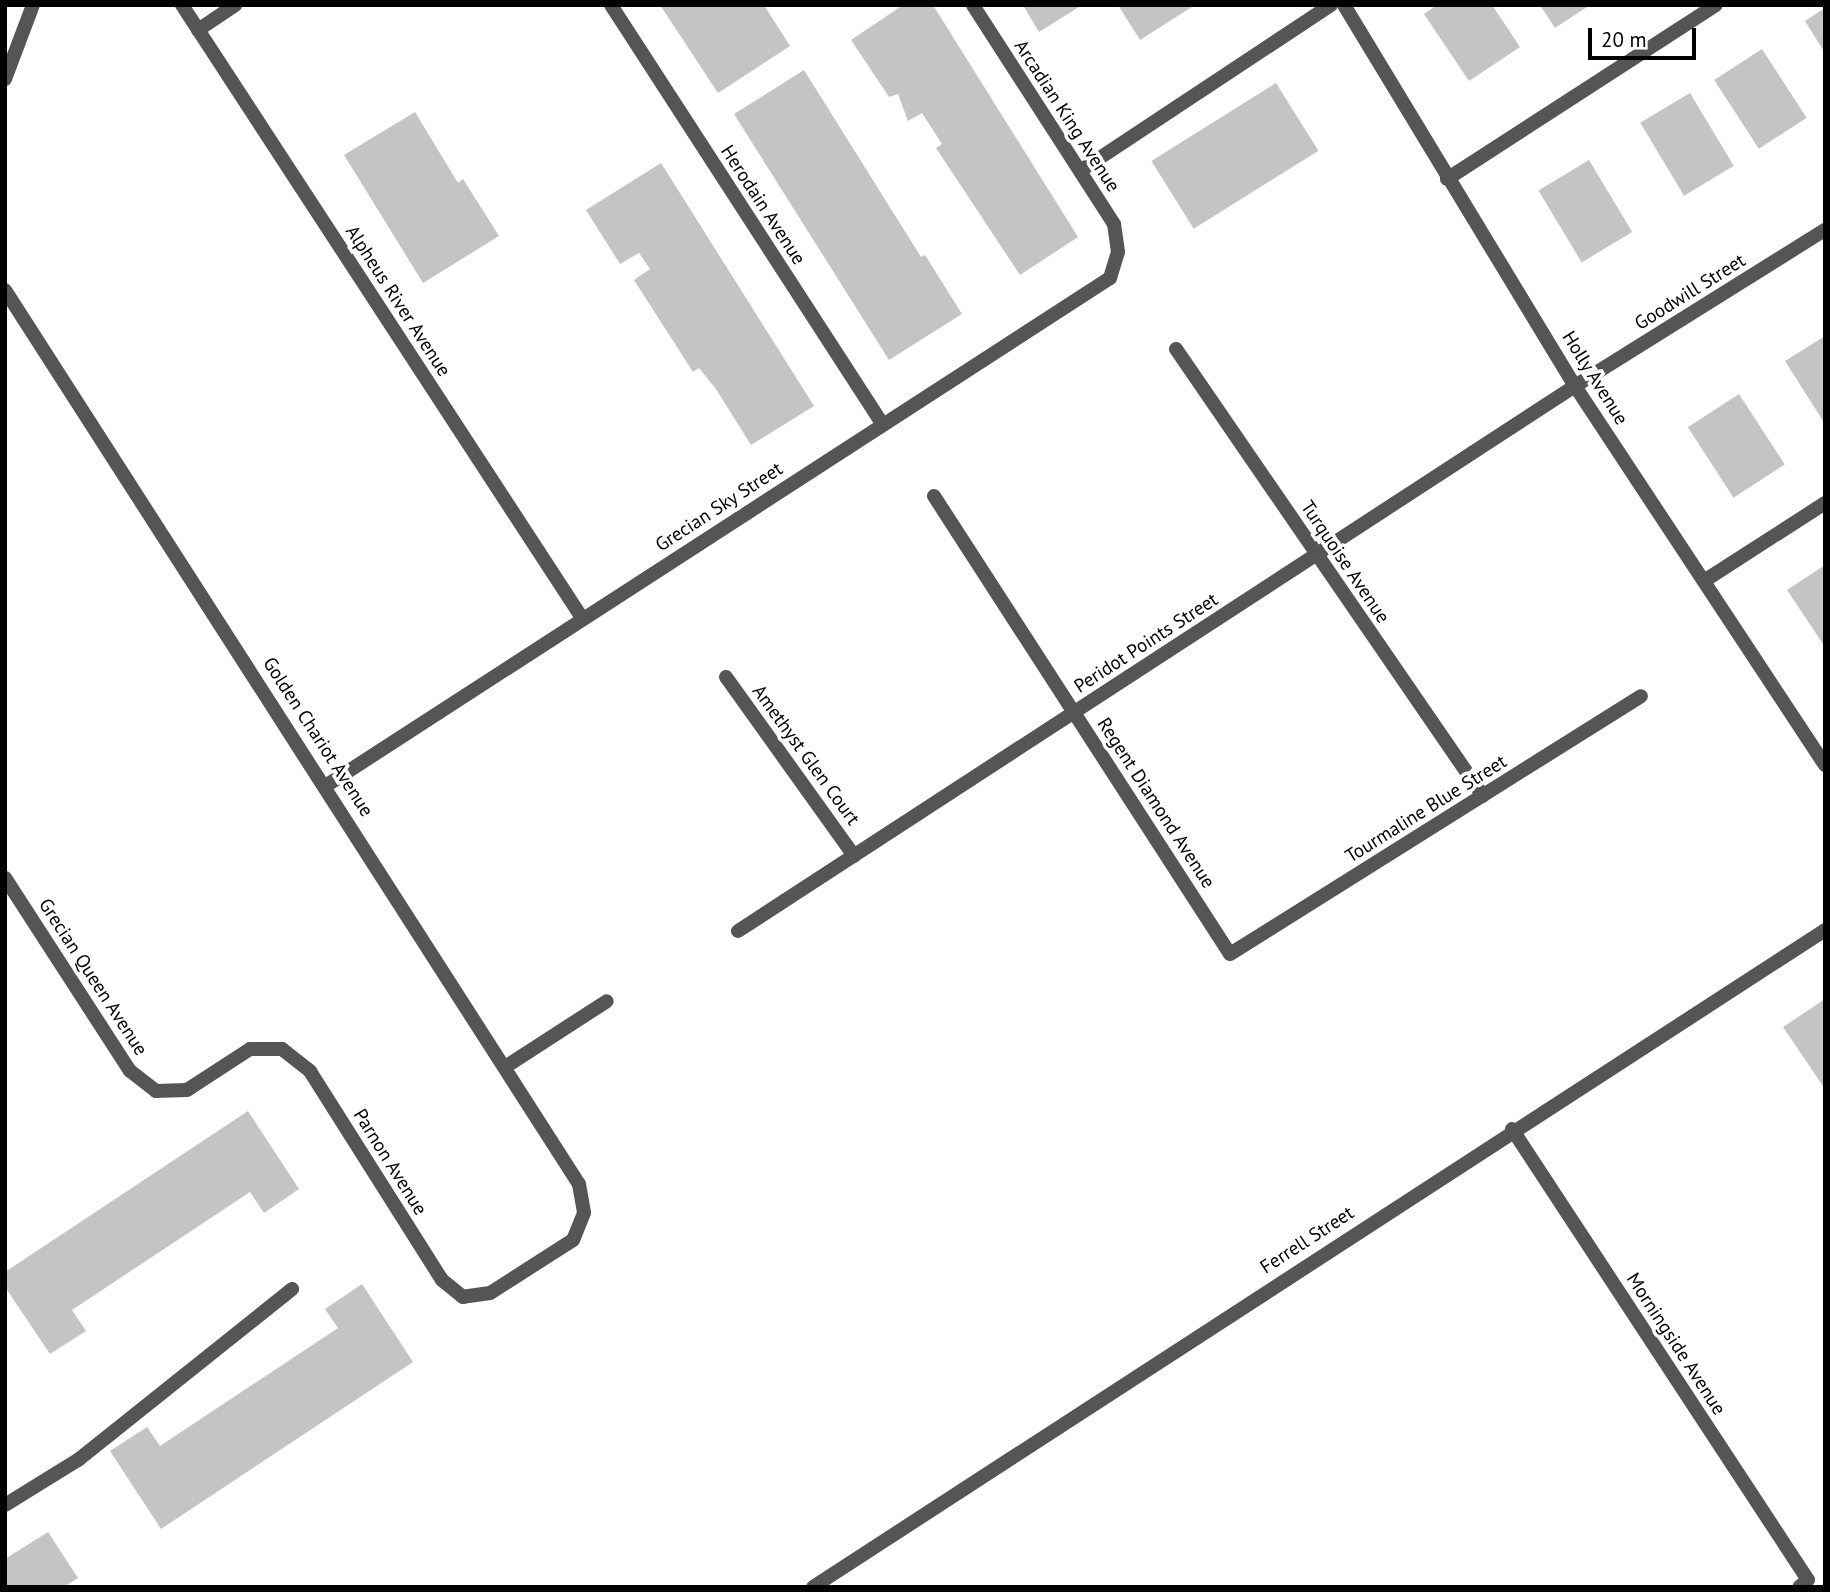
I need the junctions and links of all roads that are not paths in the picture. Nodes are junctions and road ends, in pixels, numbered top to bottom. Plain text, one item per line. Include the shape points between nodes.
1 (33, 5) edge
2 (182, 5) edge
3 (235, 5) edge
4 (611, 5) edge
5 (973, 5) edge
6 (1331, 5) edge
7 (1344, 5) edge
8 (1716, 5) edge
9 (198, 30) junction
10 (5, 79) edge
11 (1080, 171) junction
12 (1447, 179) junction
13 (1825, 230) edge
14 (1118, 252) joint
15 (5, 290) edge
16 (1176, 349) dead end
17 (1575, 386) junction
18 (883, 425) junction
19 (934, 496) dead end
20 (1825, 503) edge
21 (1317, 555) junction
22 (1704, 581) junction
23 (582, 618) junction
24 (726, 677) dead end
25 (1641, 696) dead end
26 (1074, 712) junction
27 (1825, 765) edge
28 (327, 785) junction
29 (1483, 796) junction
30 (854, 856) junction
31 (5, 878) edge
32 (1825, 930) edge
33 (738, 932) dead end
34 (1230, 954) joint
35 (607, 1001) dead end
36 (282, 1049) joint
37 (505, 1067) junction
38 (1512, 1129) junction
39 (584, 1213) joint
40 (292, 1289) dead end
41 (5, 1505) edge
42 (1804, 1584) edge
43 (813, 1587) edge

1 - 10 street
2 - 9 street, Alpheus River Avenue
3 - 9 street
4 - 18 street, Herodain Avenue
5 - 11 street, Arcadian King Avenue
6 - 11 street
7 - 12 street, Holly Avenue
8 - 12 street
9 - 23 street, Alpheus River Avenue
11 - 14 street, Arcadian King Avenue via 1114,224
12 - 17 street, Holly Avenue
13 - 17 street, Goodwill Street
14 - 18 street, Grecian Sky Street via 1110,278
15 - 28 street, Golden Chariot Avenue
16 - 21 street, Turquoise Avenue
17 - 21 street, Peridot Points Street
17 - 22 street, Holly Avenue
18 - 23 street, Grecian Sky Street
19 - 26 street, Regent Diamond Avenue
20 - 22 street
21 - 26 street, Peridot Points Street
21 - 29 street, Turquoise Avenue
22 - 27 street, Holly Avenue
23 - 28 street, Grecian Sky Street
24 - 30 street, Amethyst Glen Court
25 - 29 street, Tourmaline Blue Street
26 - 30 street, Peridot Points Street
26 - 34 street, Regent Diamond Avenue
28 - 37 street, Golden Chariot Avenue
29 - 34 street, Tourmaline Blue Street
30 - 33 street, Peridot Points Street
31 - 36 street, Grecian Queen Avenue via 130,1070 156,1091 187,1090 250,1049
32 - 38 street, Ferrell Street
35 - 37 street
36 - 39 street, Parnon Avenue via 310,1071 442,1280 463,1297 490,1293 573,1240
37 - 39 street, Golden Chariot Avenue via 579,1184
38 - 42 street, Morningside Avenue
38 - 43 street, Ferrell Street
40 - 41 street via 78,1460

